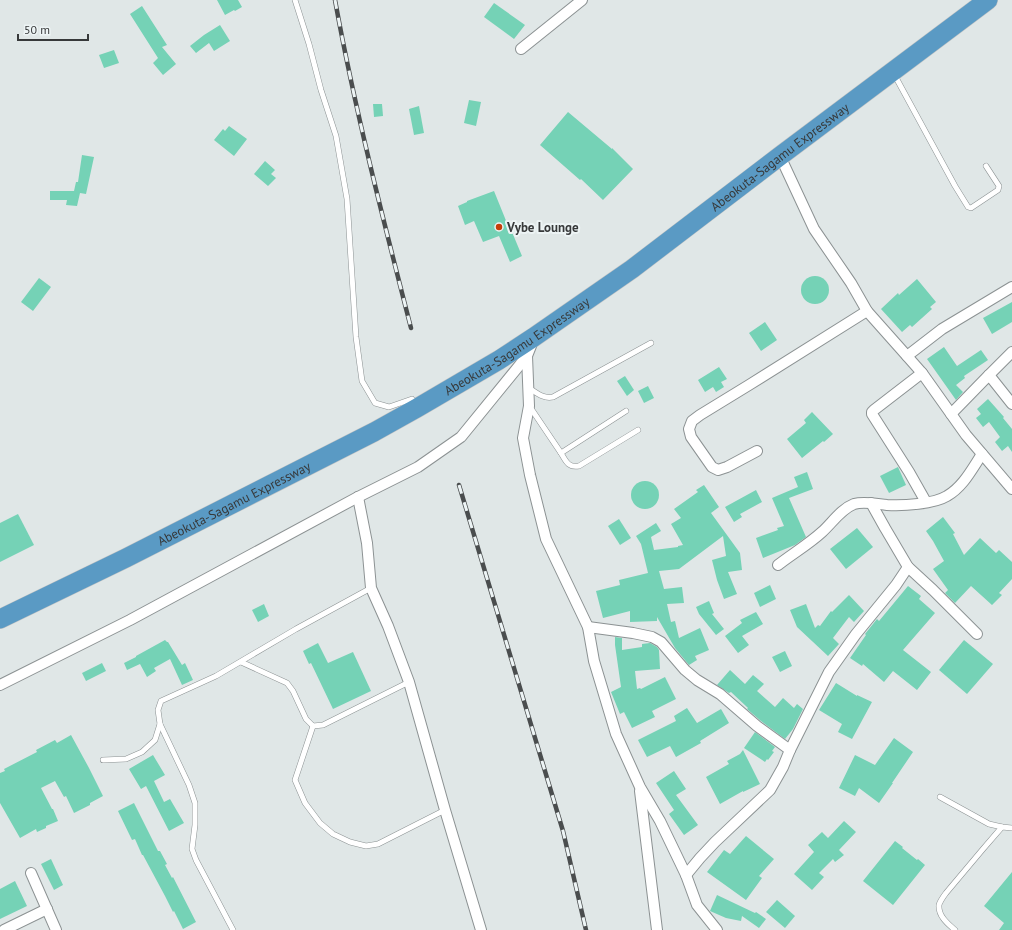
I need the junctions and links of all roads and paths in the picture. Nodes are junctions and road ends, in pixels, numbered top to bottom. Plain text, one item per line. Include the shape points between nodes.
1 (295, 0) edge
2 (582, 0) edge
3 (973, 0) edge
4 (988, 0) edge
5 (521, 48) dead end
6 (892, 72) junction
7 (780, 156) junction
8 (986, 166) dead end
9 (1012, 287) edge
10 (867, 311) junction
11 (534, 332) junction
12 (651, 343) dead end
13 (1012, 352) edge
14 (527, 356) junction
15 (907, 356) junction
16 (922, 373) junction
17 (989, 375) junction
18 (528, 388) junction
19 (412, 399) junction
20 (1012, 404) edge
21 (529, 406) junction
22 (626, 411) dead end
23 (951, 414) junction
24 (638, 430) dead end
25 (756, 451) dead end
26 (561, 453) junction
27 (982, 454) junction
28 (1012, 489) edge
29 (358, 497) junction
30 (926, 502) junction
31 (871, 503) junction
32 (778, 565) dead end
33 (908, 567) junction
34 (371, 588) junction
35 (0, 607) edge
36 (0, 619) edge
37 (588, 627) junction
38 (977, 634) dead end
39 (241, 662) junction
40 (409, 682) junction
41 (0, 685) edge
42 (160, 724) junction
43 (313, 726) junction
44 (790, 750) junction
45 (103, 760) dead end
46 (640, 787) junction
47 (940, 797) dead end
48 (444, 810) junction
49 (1002, 827) junction
50 (1012, 828) edge
51 (31, 873) dead end
52 (686, 875) junction
53 (47, 909) junction
54 (4, 930) edge
55 (56, 930) edge
56 (234, 930) edge
57 (481, 930) edge
58 (657, 930) edge
59 (717, 930) edge
60 (955, 930) edge

1 - 19 lane via 336,136 347,199 356,337 362,381 375,403 390,406
2 - 5 street
3 - 11 highway, Abeokuta-Sagamu Expressway
4 - 6 highway, Abeokuta-Sagamu Expressway
6 - 7 highway, Abeokuta-Sagamu Expressway
6 - 8 lane via 968,207 971,208 998,190 999,186
7 - 10 street via 814,229
7 - 11 highway, Abeokuta-Sagamu Expressway via 632,270
9 - 15 street via 942,329
10 - 15 street
10 - 25 street via 700,415 688,429 712,467 718,470
11 - 14 street
11 - 19 highway, Abeokuta-Sagamu Expressway
11 - 36 highway, Abeokuta-Sagamu Expressway via 481,371 374,432
12 - 18 lane via 553,397 542,397
13 - 17 street
14 - 18 street
14 - 29 street via 461,437 418,467
15 - 16 street
16 - 23 street
16 - 30 street via 872,414
17 - 20 street
17 - 23 street
18 - 21 street
19 - 35 highway, Abeokuta-Sagamu Expressway via 156,532
21 - 26 lane
21 - 37 street via 523,438 544,532
22 - 26 lane
23 - 27 street
24 - 26 lane via 579,466 569,465
27 - 28 street
27 - 30 street via 957,488 947,496
29 - 34 street via 367,543
29 - 41 street via 130,620
30 - 31 street via 899,505
31 - 32 street via 855,504 844,510 822,533
31 - 33 street
33 - 38 street
33 - 44 street via 829,672
34 - 39 lane
34 - 40 street
37 - 44 street via 652,636 661,642 697,680 720,694
37 - 46 street via 594,661 616,734
39 - 42 lane via 161,701 158,710
39 - 43 lane via 287,683 306,719
40 - 43 lane via 323,725
40 - 48 street
42 - 45 lane via 155,740 142,752 126,760
42 - 56 lane via 190,785 195,803 192,849
43 - 48 lane via 295,780 305,803 320,823 333,834 366,846 378,844
44 - 52 street via 770,790 715,842
46 - 52 street
46 - 58 street
47 - 49 lane via 989,824
48 - 57 street
49 - 50 lane
49 - 60 lane via 942,899 939,906 942,917
51 - 53 street
52 - 59 street via 697,905
53 - 54 street
53 - 55 street

